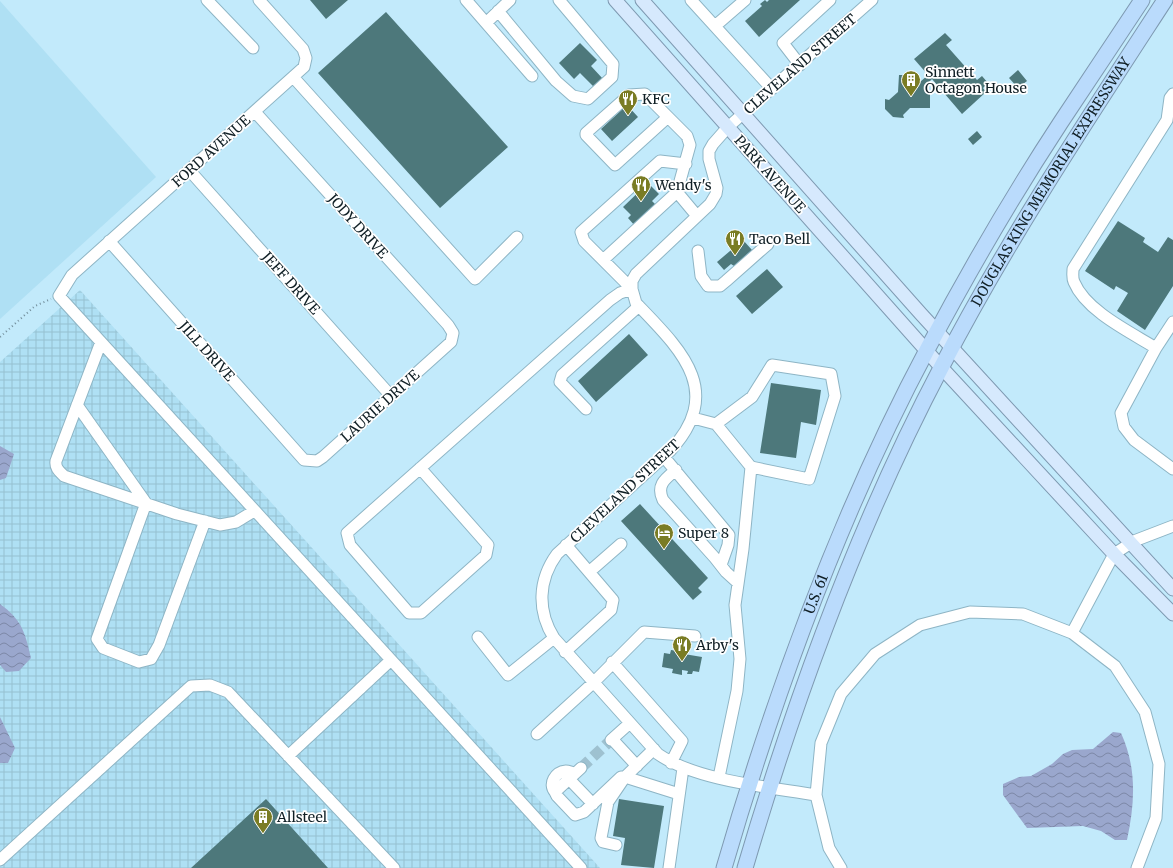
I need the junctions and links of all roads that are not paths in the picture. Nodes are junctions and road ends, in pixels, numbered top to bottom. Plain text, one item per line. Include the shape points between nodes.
1 (206, 0) edge
2 (259, 0) edge
3 (466, 0) edge
4 (510, 0) edge
5 (559, 0) edge
6 (615, 0) edge
7 (642, 0) edge
8 (692, 0) edge
9 (745, 0) edge
10 (830, 0) edge
11 (872, 0) edge
12 (1142, 0) edge
13 (1165, 0) edge
14 (498, 11) junction
15 (486, 23) junction
16 (715, 26) junction
17 (253, 48) dead end
18 (800, 65) junction
19 (532, 76) dead end
20 (294, 78) junction
21 (772, 89) junction
22 (1173, 94) edge
23 (255, 112) junction
24 (744, 114) junction
25 (668, 117) junction
26 (728, 127) junction
27 (686, 164) junction
28 (190, 171) junction
29 (677, 192) junction
30 (697, 216) junction
31 (517, 237) dead end
32 (110, 241) junction
33 (768, 244) dead end
34 (698, 251) dead end
35 (603, 260) junction
36 (632, 289) junction
37 (639, 306) junction
38 (1173, 322) edge
39 (937, 332) junction
40 (101, 342) junction
41 (451, 342) joint
42 (952, 347) junction
43 (1156, 348) junction
44 (927, 350) junction
45 (941, 367) junction
46 (391, 396) junction
47 (77, 405) junction
48 (586, 409) dead end
49 (693, 418) junction
50 (716, 424) junction
51 (664, 457) junction
52 (304, 460) joint
53 (751, 467) junction
54 (420, 468) junction
55 (1173, 469) edge
56 (676, 470) junction
57 (146, 504) junction
58 (254, 510) junction
59 (205, 521) junction
60 (1173, 526) edge
61 (1130, 542) junction
62 (621, 544) dead end
63 (566, 545) junction
64 (1114, 554) junction
65 (720, 565) junction
66 (589, 572) junction
67 (738, 583) junction
68 (1173, 589) edge
69 (1173, 614) edge
70 (1072, 633) junction
71 (695, 636) dead end
72 (478, 637) dead end
73 (554, 638) junction
74 (565, 652) junction
75 (391, 660) junction
76 (612, 662) junction
77 (593, 684) junction
78 (630, 723) junction
79 (537, 734) dead end
80 (654, 749) junction
81 (288, 756) junction
82 (671, 763) junction
83 (637, 766) junction
84 (683, 768) junction
85 (625, 777) junction
86 (719, 777) junction
87 (749, 783) junction
88 (769, 787) junction
89 (679, 794) junction
90 (816, 795) junction
91 (593, 804) junction
92 (616, 845) dead end
93 (0, 860) edge
94 (394, 868) edge
95 (581, 868) edge
96 (669, 868) edge
97 (724, 868) edge
98 (745, 868) edge
99 (841, 868) edge
100 (1136, 868) edge

1 - 17 street
2 - 20 street, FORD AVENUE via 303,49 306,58 304,67
3 - 15 street
4 - 14 street
5 - 14 street via 613,64 612,77 588,99 573,96 556,80
6 - 26 main road, PARK AVENUE
7 - 24 main road, PARK AVENUE
8 - 16 street
9 - 16 street
10 - 18 street via 783,43
11 - 18 street, CLEVELAND STREET
12 - 39 highway, DOUGLAS KING MEMORIAL EXPRESSWAY via 1018,191
13 - 42 highway, DOUGLAS KING MEMORIAL EXPRESSWAY via 1030,210
14 - 15 street
15 - 19 street
16 - 21 street
18 - 21 street, CLEVELAND STREET
20 - 23 street, FORD AVENUE
20 - 31 street via 475,279
21 - 24 street, CLEVELAND STREET
22 - 43 street via 1170,98 1167,120 1073,270 1073,280 1083,297 1102,313
23 - 28 street, FORD AVENUE
23 - 41 street, JODY DRIVE via 448,325 453,333
24 - 26 street, CLEVELAND STREET
24 - 39 main road, PARK AVENUE
25 - 25 street via 645,94 629,95 586,135 615,165
25 - 27 street via 687,136 690,145
26 - 30 street, CLEVELAND STREET via 709,151 716,194
26 - 44 main road, PARK AVENUE
27 - 29 street
27 - 35 street via 660,161 581,232 584,241
28 - 32 street, FORD AVENUE
28 - 46 street, JEFF DRIVE
29 - 30 street
29 - 35 street
30 - 36 street, CLEVELAND STREET via 642,267 632,281
32 - 40 street, FORD AVENUE via 72,275 59,296
32 - 52 street, JILL DRIVE
33 - 34 street via 726,281 714,287 708,286 701,276
35 - 36 street
36 - 37 street, CLEVELAND STREET via 632,295
36 - 54 street via 610,300
37 - 48 street via 562,375 560,382
37 - 49 street, CLEVELAND STREET via 680,352 690,368 695,385
38 - 43 street
39 - 42 main road, PARK AVENUE
39 - 44 highway, U.S. 61
40 - 47 street
40 - 58 street
41 - 46 street, LAURIE DRIVE
42 - 45 highway, DOUGLAS KING MEMORIAL EXPRESSWAY
42 - 61 main road, PARK AVENUE
43 - 55 street via 1121,414 1124,427 1134,440
44 - 45 main road, PARK AVENUE
44 - 87 highway, U.S. 61 via 893,417 835,547 789,665
45 - 64 main road, PARK AVENUE
45 - 88 highway, U.S. 61 via 856,552 808,671
46 - 52 street, LAURIE DRIVE via 317,461
47 - 57 street
47 - 57 street via 56,461 58,471 64,476
49 - 50 street
49 - 51 street, CLEVELAND STREET via 682,438
50 - 53 street
50 - 53 street via 752,397 772,365 831,374 835,396 809,479
51 - 56 street
51 - 63 street, CLEVELAND STREET
53 - 67 street
54 - 54 street via 488,545 486,554 421,613 409,613 350,545 346,533
56 - 65 street via 728,535 728,545
56 - 65 street via 662,481 660,494
57 - 59 street
57 - 59 street via 97,639 104,648 139,662 151,659 159,645
58 - 59 street via 227,525
58 - 75 street
60 - 61 street
61 - 64 street
61 - 68 main road, PARK AVENUE
62 - 66 street
63 - 66 street
63 - 73 street, CLEVELAND STREET via 550,564 541,592 543,616
64 - 69 main road, PARK AVENUE
64 - 70 street
65 - 67 street
66 - 74 street via 613,600 611,610
67 - 86 street via 734,605 740,659 737,691
70 - 90 street via 1023,614 970,612 913,629 875,654 841,694 821,742
70 - 100 street via 1115,666 1147,719 1159,764 1156,818
71 - 76 street via 644,632
72 - 73 street via 508,675
73 - 74 street, CLEVELAND STREET
74 - 77 street, CLEVELAND STREET
75 - 81 street
75 - 95 street
76 - 77 street
76 - 82 street via 682,741
77 - 78 street, CLEVELAND STREET
77 - 79 street
78 - 80 street, CLEVELAND STREET
78 - 83 street via 612,740
80 - 82 street, CLEVELAND STREET
80 - 83 street
81 - 93 street via 228,692 210,685 191,686
81 - 94 street
82 - 84 street, CLEVELAND STREET
83 - 85 street
84 - 86 street, CLEVELAND STREET
84 - 89 street
85 - 89 street
85 - 91 street via 621,777
85 - 92 street via 608,802 601,838 603,842
86 - 87 street, CLEVELAND STREET
87 - 88 street, CLEVELAND STREET
87 - 97 highway, U.S. 61
88 - 90 street, CLEVELAND STREET
88 - 98 highway, U.S. 61
89 - 96 street
90 - 99 street via 829,848
91 - 91 street via 584,812 575,815 555,792 575,773

